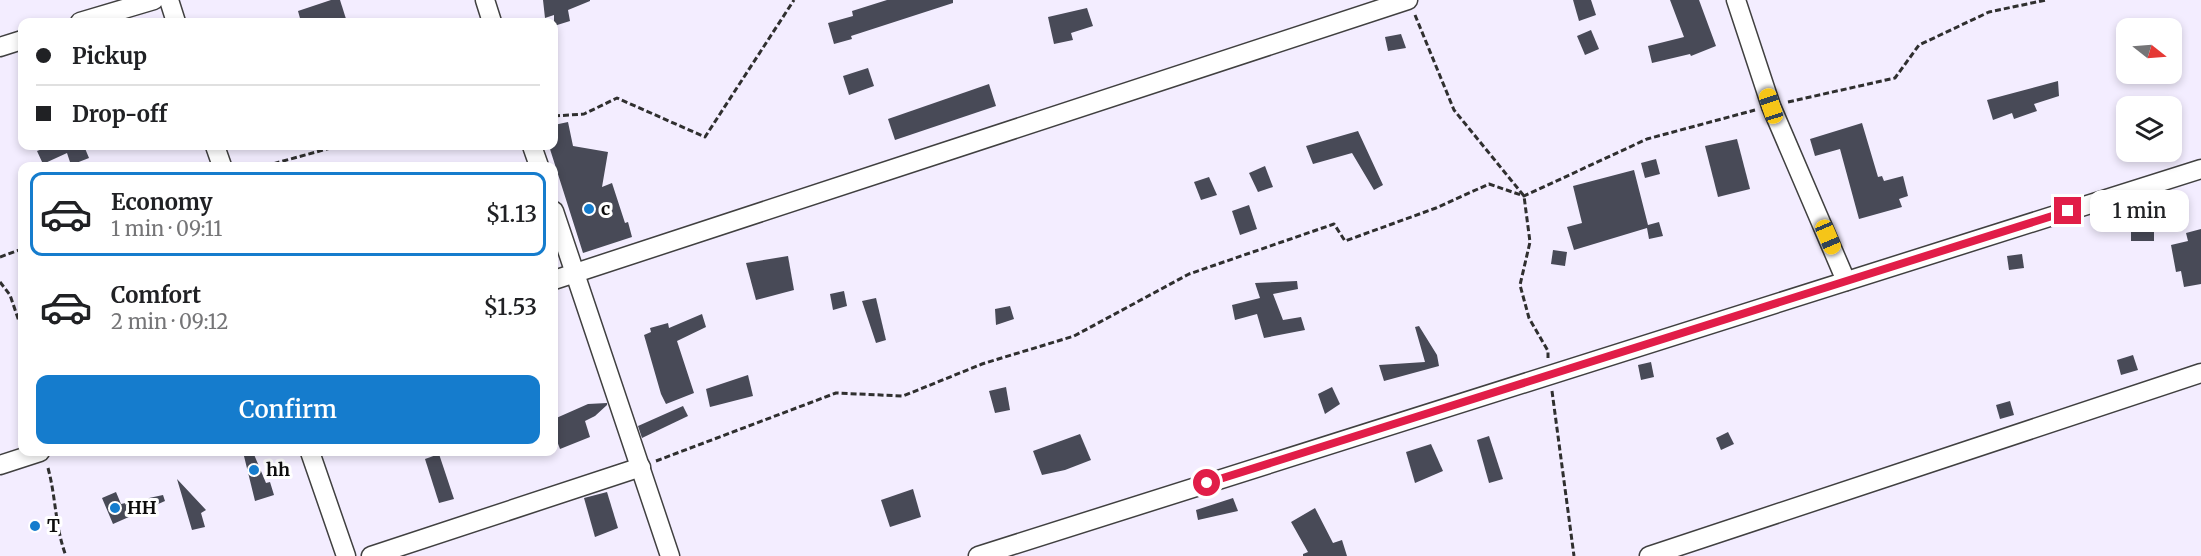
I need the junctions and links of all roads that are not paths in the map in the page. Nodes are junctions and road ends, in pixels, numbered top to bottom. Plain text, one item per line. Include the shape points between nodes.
1 (153, 0) edge
2 (169, 0) edge
3 (485, 0) edge
4 (1736, 0) edge
5 (1411, 5) edge
6 (93, 18) edge
7 (175, 18) edge
8 (491, 18) edge
9 (18, 41) edge
10 (0, 47) edge
11 (2201, 169) edge
12 (558, 223) edge
13 (574, 273) junction
14 (558, 279) edge
15 (1846, 281) junction
16 (2201, 374) edge
17 (311, 456) edge
18 (43, 457) edge
19 (0, 465) edge
20 (641, 466) junction
21 (345, 556) edge
22 (371, 556) edge
23 (670, 556) edge
24 (978, 556) edge
25 (1649, 556) edge

1 - 6 street
2 - 7 street
3 - 8 street
4 - 15 street via 1771,106
5 - 13 street
9 - 10 street
11 - 15 street
12 - 13 street
13 - 14 street
13 - 20 street
15 - 24 street
16 - 25 street
17 - 21 street
18 - 19 street
20 - 22 street
20 - 23 street

